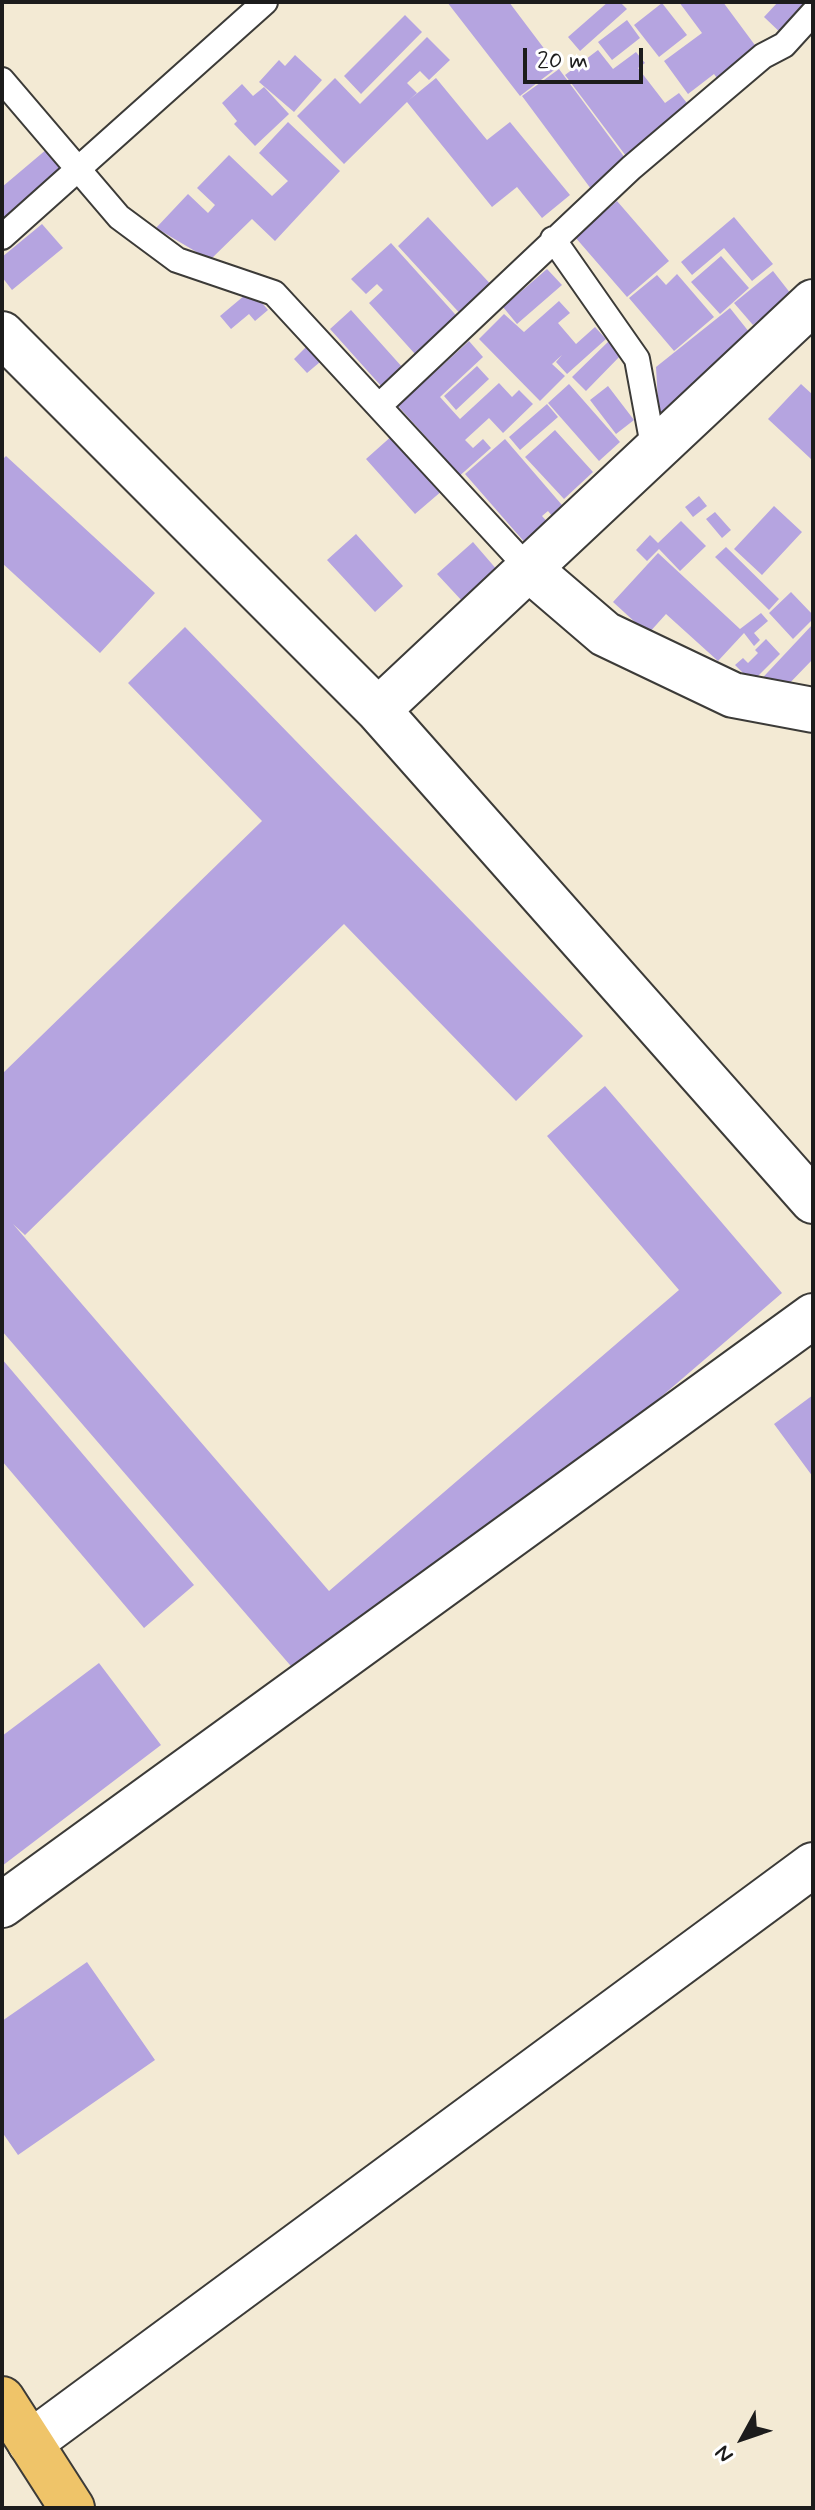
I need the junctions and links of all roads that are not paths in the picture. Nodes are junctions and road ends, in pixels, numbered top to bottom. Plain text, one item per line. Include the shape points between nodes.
1 (265, 2) edge
2 (813, 13) edge
3 (2, 80) edge
4 (77, 170) junction
5 (2, 237) edge
6 (553, 239) junction
7 (813, 302) edge
8 (2, 334) edge
9 (380, 405) junction
10 (654, 451) junction
11 (528, 568) junction
12 (378, 710) junction
13 (813, 710) edge
14 (813, 1201) edge
15 (813, 1316) edge
16 (813, 1865) edge
17 (2, 1905) edge
18 (2, 2399) edge
19 (30, 2443) junction
20 (72, 2508) edge

1 - 4 lane
2 - 6 lane via 784,45 751,66
3 - 4 lane
4 - 5 lane
4 - 9 lane via 119,217 177,260 274,293
6 - 9 lane
6 - 10 lane via 637,359
7 - 10 street
8 - 12 street
9 - 11 lane
10 - 11 street
11 - 12 street
11 - 13 street via 605,634 733,695
12 - 14 street
15 - 17 street
16 - 19 street
18 - 19 highway
19 - 20 highway

